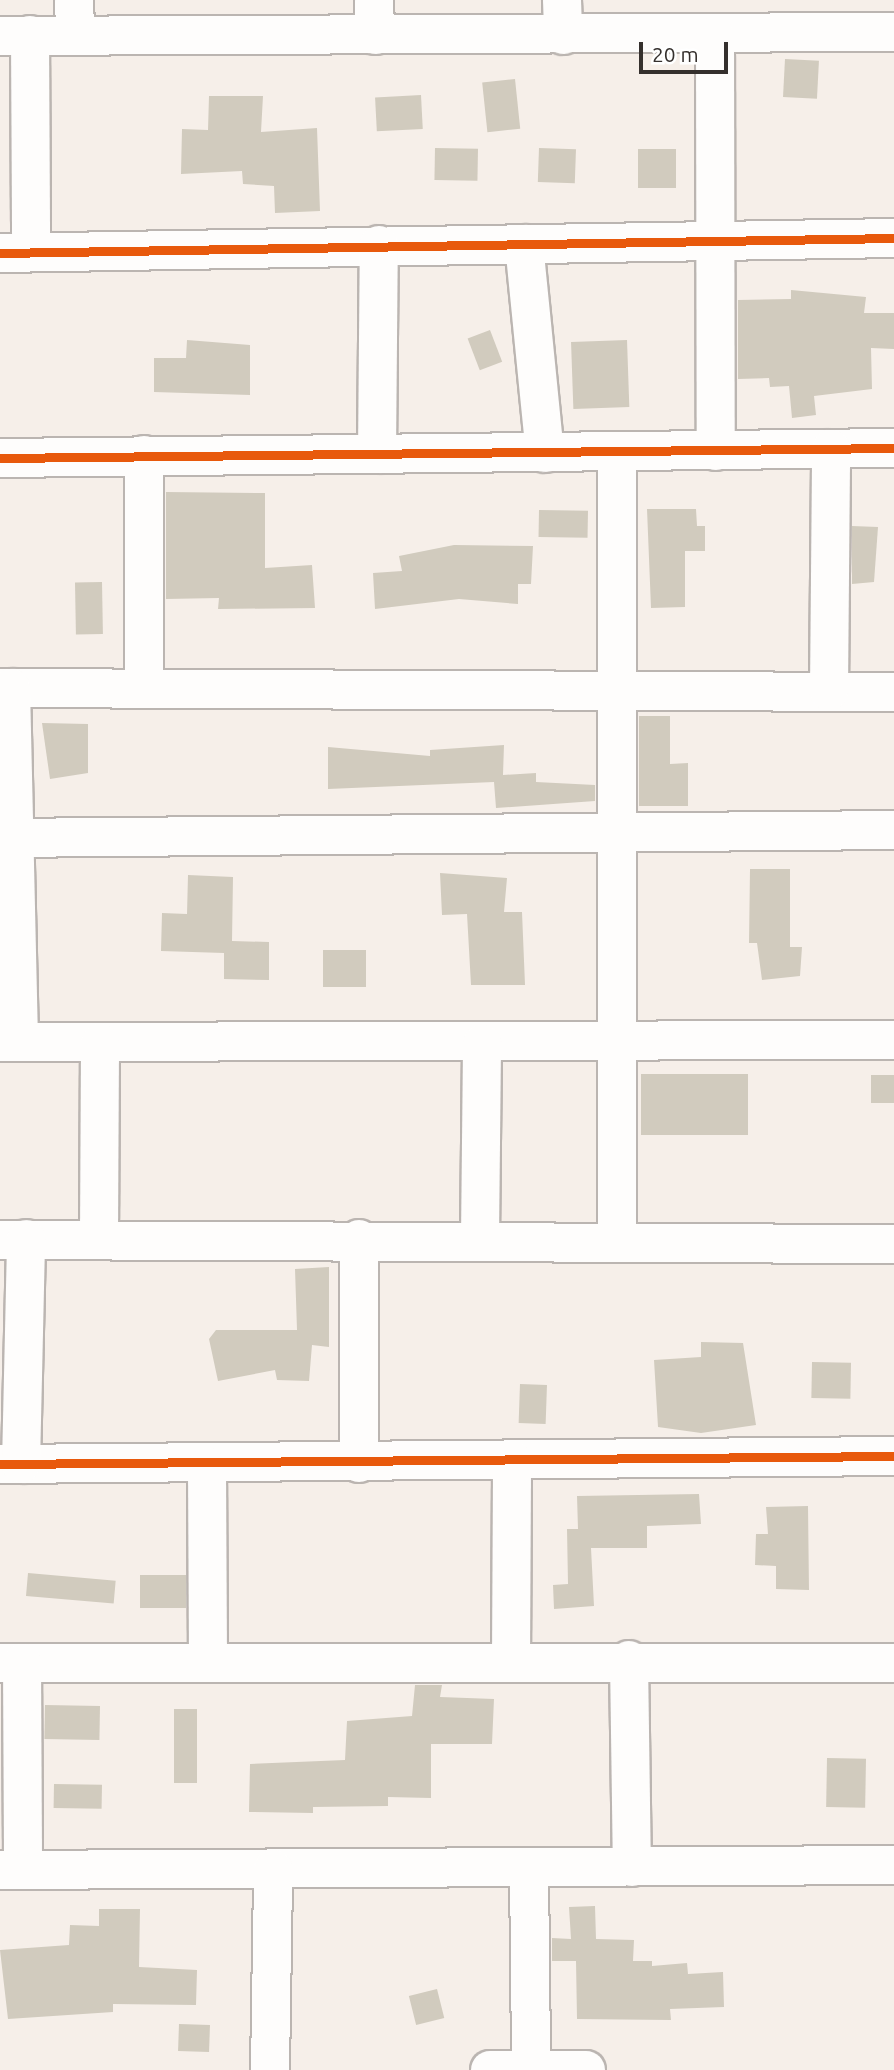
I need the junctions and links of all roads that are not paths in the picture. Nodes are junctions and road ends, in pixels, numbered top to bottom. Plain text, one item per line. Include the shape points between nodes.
1 (74, 17) edge
2 (375, 17) edge
3 (563, 18) edge
4 (894, 32) edge
5 (15, 36) edge
6 (715, 36) junction
7 (894, 237) edge
8 (717, 242) junction
9 (524, 244) junction
10 (379, 245) junction
11 (15, 252) edge
12 (894, 448) edge
13 (831, 449) junction
14 (716, 451) junction
15 (617, 452) junction
16 (545, 453) junction
17 (377, 454) junction
18 (144, 455) junction
19 (0, 457) edge
20 (6, 688) edge
21 (144, 688) junction
22 (618, 691) junction
23 (829, 691) junction
24 (894, 692) edge
25 (894, 830) edge
26 (618, 833) junction
27 (9, 838) edge
28 (619, 1040) junction
29 (894, 1040) edge
30 (10, 1042) edge
31 (100, 1043) junction
32 (482, 1044) junction
33 (99, 1237) junction
34 (359, 1238) junction
35 (480, 1238) junction
36 (13, 1240) edge
37 (617, 1241) junction
38 (894, 1244) edge
39 (894, 1457) edge
40 (513, 1460) junction
41 (359, 1463) junction
42 (11, 1464) edge
43 (207, 1467) junction
44 (629, 1660) junction
45 (208, 1661) junction
46 (511, 1662) junction
47 (11, 1663) edge
48 (894, 1663) edge
49 (894, 1865) edge
50 (529, 1867) junction
51 (632, 1867) junction
52 (11, 1870) edge
53 (274, 1870) junction
54 (531, 2069) edge
55 (270, 2070) edge
56 (490, 2070) edge
57 (586, 2070) edge

1 - 2 street
1 - 5 street
2 - 3 street
3 - 6 street
4 - 6 street
5 - 11 street
6 - 8 street
7 - 8 street
8 - 9 street
8 - 14 street
9 - 10 street
9 - 16 street
10 - 11 street
10 - 17 street
12 - 13 street
13 - 14 street
13 - 23 street
14 - 15 street
15 - 16 street
15 - 22 street
16 - 17 street
17 - 18 street
18 - 19 street
18 - 21 street
20 - 21 street
20 - 27 street
21 - 22 street
22 - 23 street
22 - 26 street
23 - 24 street
25 - 26 street
26 - 27 street
26 - 28 street
27 - 30 street
28 - 29 street
28 - 32 street
28 - 37 street
30 - 31 street
31 - 32 street
31 - 33 street
32 - 35 street
33 - 34 street
33 - 36 street
34 - 35 street
34 - 41 street
35 - 37 street
36 - 42 street
37 - 38 street
39 - 40 street
40 - 41 street
40 - 46 street
41 - 43 street
42 - 43 street
43 - 45 street
44 - 46 street
44 - 48 street
44 - 51 street
45 - 46 street
45 - 47 street
47 - 52 street
49 - 51 street
50 - 51 street
50 - 53 street
50 - 54 street
52 - 53 street
53 - 55 street
54 - 56 street
54 - 57 street

